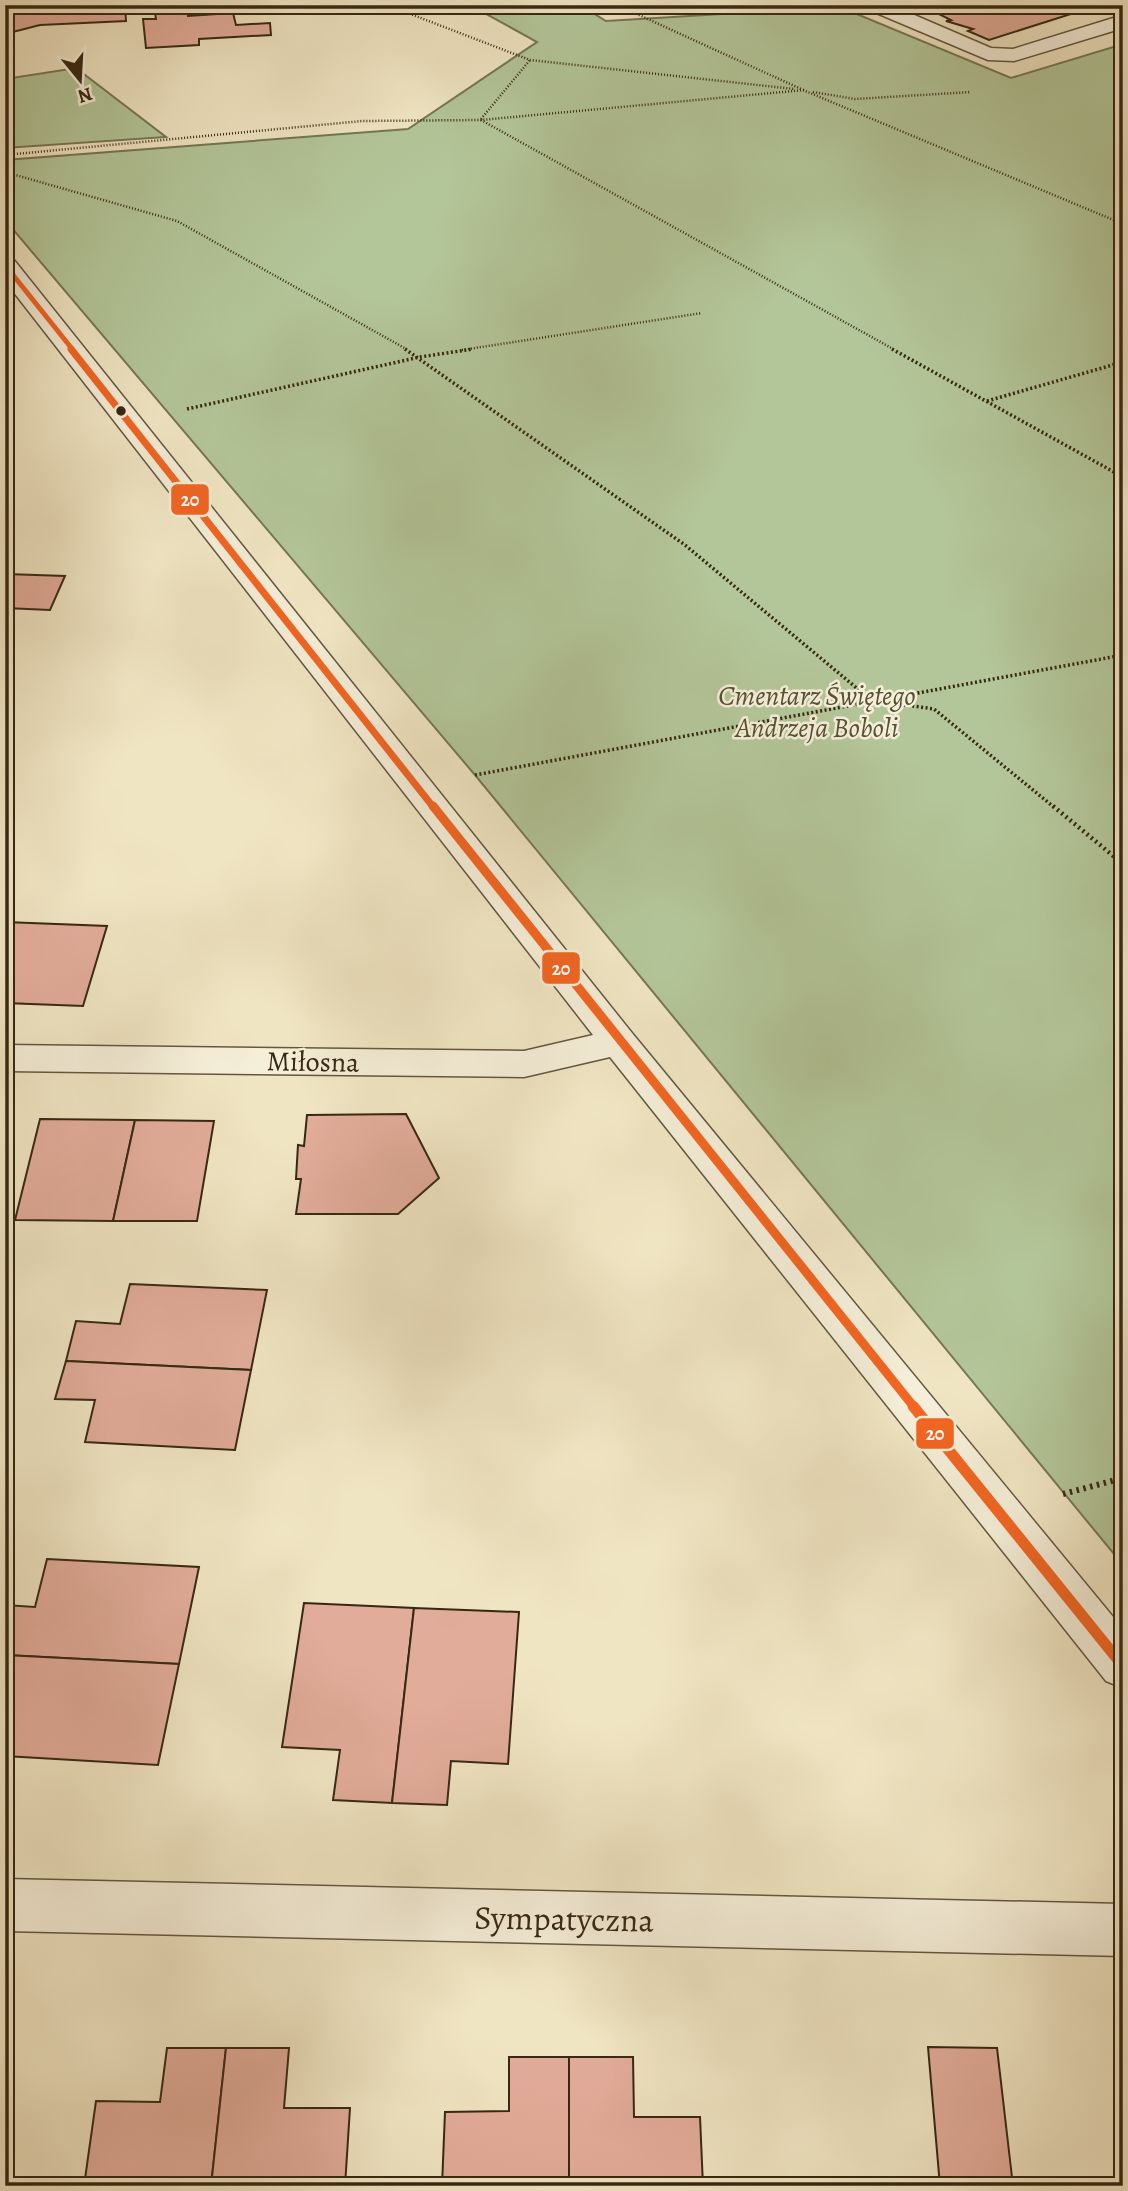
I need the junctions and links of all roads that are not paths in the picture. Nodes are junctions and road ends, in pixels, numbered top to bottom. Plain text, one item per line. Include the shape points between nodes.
1 (874, 5) edge
2 (1123, 21) edge
3 (5, 265) edge
4 (619, 1042) junction
5 (5, 1058) edge
6 (1123, 1666) edge
7 (5, 1905) edge
8 (1123, 1930) edge

1 - 2 street via 988,54 1014,55
3 - 4 street
4 - 5 street, Miłosna via 524,1063
4 - 6 street
7 - 8 street, Sympatyczna

